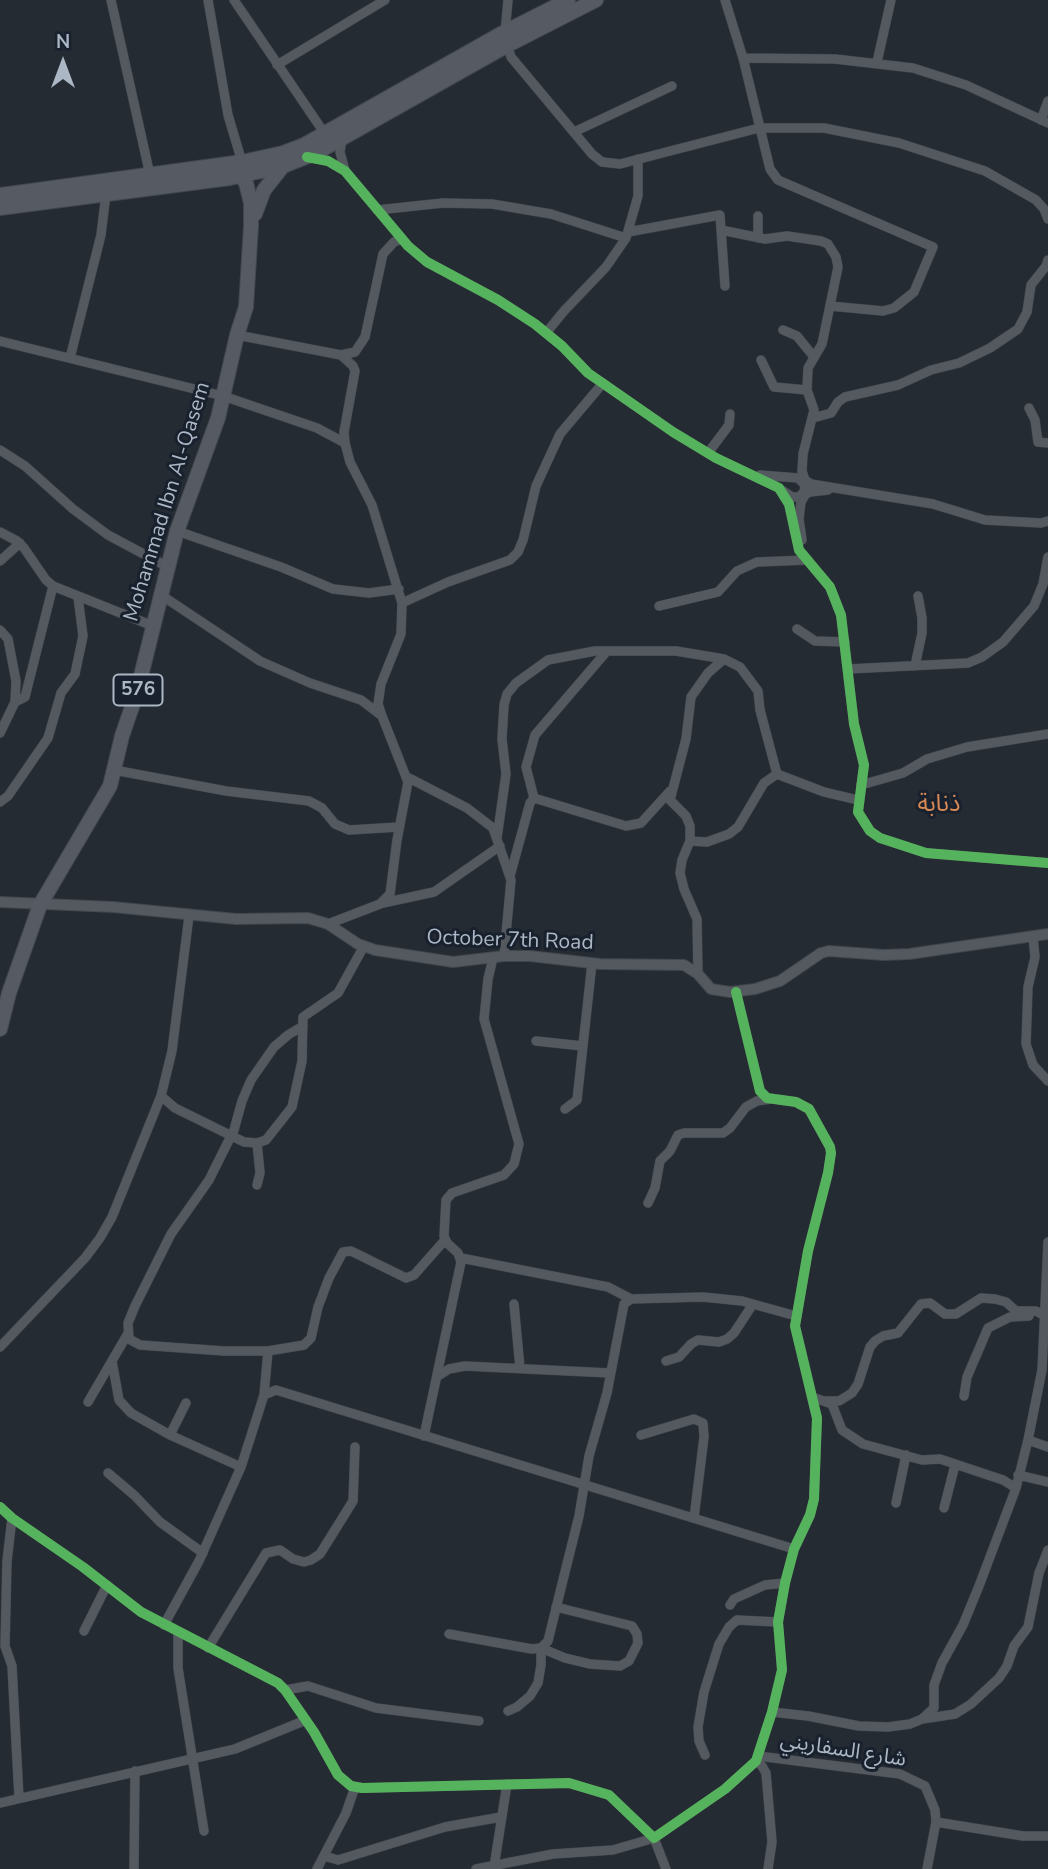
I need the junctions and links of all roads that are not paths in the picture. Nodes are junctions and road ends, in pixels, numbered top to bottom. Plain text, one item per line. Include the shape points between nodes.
1 (111, 0) edge
2 (208, 0) edge
3 (234, 0) edge
4 (385, 0) edge
5 (508, 0) edge
6 (568, 0) edge
7 (596, 0) edge
8 (725, 0) edge
9 (891, 0) edge
10 (506, 39) junction
11 (743, 58) junction
12 (877, 62) junction
13 (277, 65) junction
14 (672, 86) dead end
15 (1048, 101) edge
16 (1045, 121) edge
17 (759, 128) junction
18 (574, 132) junction
19 (325, 134) junction
20 (342, 139) junction
21 (307, 157) junction
22 (638, 159) junction
23 (283, 166) junction
24 (244, 169) junction
25 (345, 171) junction
26 (150, 175) junction
27 (207, 181) junction
28 (240, 193) junction
29 (106, 194) junction
30 (0, 195) edge
31 (0, 208) edge
32 (377, 210) junction
33 (758, 216) dead end
34 (1048, 219) edge
35 (251, 226) junction
36 (721, 230) junction
37 (627, 235) junction
38 (758, 238) junction
39 (402, 239) junction
40 (1048, 260) edge
41 (725, 286) dead end
42 (830, 306) junction
43 (783, 330) dead end
44 (547, 333) junction
45 (237, 335) junction
46 (365, 337) junction
47 (0, 341) edge
48 (341, 355) junction
49 (814, 357) junction
50 (70, 358) junction
51 (761, 360) dead end
52 (355, 371) junction
53 (603, 383) junction
54 (807, 390) junction
55 (223, 396) junction
56 (1029, 408) dead end
57 (730, 414) dead end
58 (813, 418) junction
59 (345, 443) junction
60 (1048, 443) edge
61 (804, 449) junction
62 (0, 450) edge
63 (708, 453) junction
64 (749, 473) junction
65 (784, 478) junction
66 (779, 488) junction
67 (857, 490) junction
68 (1048, 521) edge
69 (177, 531) junction
70 (0, 532) edge
71 (20, 543) junction
72 (1048, 557) edge
73 (808, 560) junction
74 (0, 561) edge
75 (168, 567) junction
76 (53, 586) junction
77 (399, 589) junction
78 (161, 595) junction
79 (918, 596) dead end
80 (78, 597) junction
81 (402, 603) junction
82 (659, 606) dead end
83 (153, 626) junction
84 (797, 629) dead end
85 (0, 630) edge
86 (845, 642) junction
87 (607, 650) junction
88 (724, 659) junction
89 (915, 666) junction
90 (848, 669) junction
91 (15, 702) junction
92 (382, 716) junction
93 (0, 733) edge
94 (1048, 734) edge
95 (114, 770) junction
96 (777, 774) junction
97 (407, 777) junction
98 (861, 785) junction
99 (673, 789) junction
100 (534, 798) junction
101 (858, 800) junction
102 (0, 802) edge
103 (399, 827) junction
104 (690, 841) junction
105 (498, 842) junction
106 (1048, 863) edge
107 (510, 876) junction
108 (0, 902) edge
109 (383, 902) junction
110 (42, 903) junction
111 (189, 915) junction
112 (328, 924) junction
113 (1048, 934) edge
114 (1032, 937) junction
115 (364, 946) junction
116 (498, 957) junction
117 (592, 963) junction
118 (698, 974) junction
119 (736, 992) junction
120 (303, 1026) junction
121 (0, 1029) edge
122 (536, 1041) dead end
123 (583, 1046) junction
124 (1048, 1081) edge
125 (161, 1096) junction
126 (770, 1099) junction
127 (565, 1109) dead end
128 (232, 1135) junction
129 (257, 1143) junction
130 (257, 1185) dead end
131 (648, 1203) dead end
132 (445, 1240) junction
133 (1048, 1242) edge
134 (461, 1258) junction
135 (631, 1299) junction
136 (514, 1304) dead end
137 (753, 1304) junction
138 (1045, 1315) junction
139 (796, 1316) junction
140 (127, 1335) junction
141 (1046, 1345) edge
142 (0, 1347) edge
143 (268, 1351) junction
144 (112, 1361) junction
145 (666, 1362) dead end
146 (520, 1368) junction
147 (610, 1373) junction
148 (438, 1376) junction
149 (264, 1395) junction
150 (964, 1396) dead end
151 (812, 1397) junction
152 (827, 1401) junction
153 (88, 1402) dead end
154 (186, 1403) dead end
155 (170, 1435) junction
156 (641, 1435) dead end
157 (424, 1436) junction
158 (1028, 1440) junction
159 (355, 1447) dead end
160 (1048, 1447) edge
161 (906, 1455) junction
162 (955, 1465) junction
163 (241, 1467) junction
164 (107, 1473) dead end
165 (1018, 1475) junction
166 (1048, 1482) edge
167 (584, 1484) junction
168 (1016, 1488) junction
169 (896, 1503) dead end
170 (0, 1507) edge
171 (944, 1508) dead end
172 (12, 1518) junction
173 (694, 1518) junction
174 (794, 1549) junction
175 (1048, 1550) edge
176 (202, 1553) junction
177 (785, 1583) junction
178 (107, 1585) junction
179 (730, 1605) dead end
180 (556, 1607) junction
181 (778, 1622) junction
182 (164, 1625) junction
183 (84, 1630) dead end
184 (178, 1632) junction
185 (449, 1634) dead end
186 (3, 1647) edge
187 (208, 1648) junction
188 (541, 1648) junction
189 (285, 1690) junction
190 (508, 1711) dead end
191 (772, 1712) junction
192 (922, 1719) junction
193 (306, 1720) junction
194 (479, 1721) dead end
195 (705, 1755) dead end
196 (757, 1758) junction
197 (192, 1760) junction
198 (135, 1771) junction
199 (507, 1784) junction
200 (355, 1787) junction
201 (19, 1798) junction
202 (0, 1803) edge
203 (501, 1817) junction
204 (936, 1822) junction
205 (204, 1831) dead end
206 (1048, 1836) edge
207 (654, 1838) junction
208 (324, 1856) junction
209 (494, 1867) edge
210 (134, 1869) edge
211 (317, 1869) edge
212 (476, 1869) edge
213 (666, 1869) edge
214 (768, 1869) edge
215 (927, 1869) edge

1 - 26 street
2 - 24 street via 228,116
3 - 13 street
4 - 13 street
5 - 10 street
6 - 10 main road
7 - 10 main road
8 - 11 street
9 - 12 street
10 - 18 street via 511,57
10 - 19 main road
10 - 20 main road
11 - 12 street
11 - 17 street
12 - 16 street via 941,75
13 - 19 street
14 - 18 street
15 - 16 street
17 - 22 street
17 - 34 street via 824,128 899,143 976,168 1028,194
17 - 42 street via 770,169 778,180 933,247 914,292 894,308
18 - 22 street via 602,162
19 - 24 main road
20 - 21 main road
20 - 25 street
21 - 23 main road
21 - 25 street via 328,161
22 - 37 street via 638,197
23 - 24 main road
23 - 35 main road via 264,190
24 - 26 main road via 226,164
24 - 27 main road
24 - 28 main road
24 - 35 main road
25 - 32 street
26 - 30 main road
27 - 28 main road
27 - 29 main road
28 - 45 main road via 244,250
29 - 31 main road
29 - 50 street via 101,235
32 - 37 street via 460,202 500,205
32 - 39 street
33 - 38 street
35 - 45 main road via 246,307
36 - 37 street via 720,215
36 - 38 street
36 - 41 street
37 - 44 street via 606,267
38 - 42 street via 787,236 828,244 838,267
39 - 44 street via 428,262
39 - 46 street via 383,254
40 - 58 street via 1031,285 1027,312 1018,329 990,348 898,385 845,397 831,413
42 - 49 street
43 - 49 street via 797,336
44 - 53 street
45 - 48 street
45 - 55 main road, Mohammad Ibn Al-Qasem / 576
46 - 48 street via 355,352
46 - 52 street
47 - 50 street
48 - 52 street
49 - 54 street via 808,368
50 - 55 street
51 - 54 street via 774,387
52 - 59 street
53 - 63 street
53 - 81 street via 560,434 536,486 518,552 510,560
54 - 58 street
55 - 59 street via 317,428
55 - 69 main road, Mohammad Ibn Al-Qasem / 576 via 212,440
56 - 60 street via 1038,442
57 - 63 street via 729,425
58 - 61 street
59 - 77 street via 372,505
61 - 65 street
61 - 67 street via 805,480
62 - 75 street via 108,535
63 - 64 street
64 - 65 street
64 - 66 street
65 - 66 street via 801,479 804,492 792,497
66 - 73 street via 789,504 799,550
67 - 68 street via 933,504 985,520
67 - 73 street via 805,495 799,519
69 - 75 main road, Mohammad Ibn Al-Qasem / 576
69 - 77 street via 342,591
70 - 71 street
71 - 74 street
71 - 76 street
72 - 89 street via 1034,606 997,648 968,663
73 - 82 street via 757,562 737,571 718,592
73 - 86 street via 836,599
75 - 78 main road, Mohammad Ibn Al-Qasem / 576
76 - 80 street
76 - 91 street via 25,697
77 - 81 street
78 - 83 main road, Mohammad Ibn Al-Qasem / 576
78 - 92 street via 260,660 310,684 361,699
79 - 89 street via 922,633
80 - 83 street
80 - 102 street via 83,641 75,674 61,694 48,738
81 - 92 street via 401,634 381,684 378,704
83 - 95 main road, Mohammad Ibn Al-Qasem / 576
84 - 86 street via 815,641
85 - 91 street via 8,639 16,676
86 - 90 street
87 - 88 street via 676,651
87 - 100 street via 535,735 526,767
87 - 105 street via 548,660 509,689 504,705 506,774
88 - 96 street via 740,667 758,691
88 - 99 street via 691,697
89 - 90 street
90 - 98 street via 864,765
91 - 93 street
92 - 97 street
94 - 98 street via 967,747
95 - 103 street via 309,801 349,830
95 - 110 main road, Mohammad Ibn Al-Qasem / 576 via 96,813
96 - 101 street
96 - 104 street via 764,783 729,834 707,842
97 - 103 street
97 - 105 street via 485,820
98 - 101 street
99 - 100 street via 641,823 626,826
99 - 104 street via 670,800 689,821
100 - 107 street
101 - 106 street via 858,812 870,831 905,847 949,856
103 - 109 street via 390,891
104 - 118 street via 680,873 697,919
105 - 107 street
105 - 109 street via 435,892
107 - 116 street
108 - 110 street, October 7th Road
109 - 112 street
110 - 111 street, October 7th Road
110 - 121 main road, Mohammad Ibn Al-Qasem / 576
111 - 112 street, October 7th Road via 307,918
111 - 125 street via 172,1051
112 - 115 street, October 7th Road
113 - 114 street
114 - 119 street via 909,954 829,950 780,981
114 - 124 street via 1035,957 1028,987 1026,1044 1033,1065
115 - 116 street, October 7th Road via 453,962
115 - 120 street via 342,988 307,1013
116 - 117 street, October 7th Road
116 - 132 street via 488,979 484,1019 519,1144 514,1164 504,1175 448,1196
117 - 118 street, October 7th Road via 684,965
117 - 123 street
118 - 119 street, October 7th Road via 711,989
119 - 126 street via 760,1091
120 - 128 street via 281,1040 255,1074
120 - 129 street via 302,1061 292,1107 271,1136
122 - 123 street
123 - 127 street via 577,1100
125 - 128 street via 175,1108
125 - 142 street via 100,1238
126 - 131 street via 746,1107 723,1133 678,1135 661,1159
126 - 139 street via 796,1102 809,1109 830,1147
128 - 129 street
128 - 140 street via 209,1180 170,1234 128,1323
129 - 130 street
132 - 134 street
132 - 143 street via 406,1278 351,1251 343,1252 329,1278 308,1342
133 - 138 street
134 - 135 street via 608,1287
134 - 148 street
135 - 137 street via 703,1297
135 - 147 street via 624,1304
136 - 146 street
137 - 139 street
137 - 145 street via 727,1339 698,1340
138 - 141 street
138 - 150 street via 1010,1317 988,1328
138 - 152 street via 1016,1311 995,1299 981,1298 956,1314 921,1304 898,1333 883,1336 870,1347 852,1393 839,1401
139 - 151 street
140 - 143 street via 140,1345
140 - 144 street
141 - 158 street
143 - 149 street
144 - 153 street
144 - 155 street via 119,1400 131,1413
146 - 147 street
146 - 148 street via 463,1366
147 - 167 street
148 - 157 street
149 - 157 street via 280,1391
149 - 163 street
151 - 152 street
151 - 174 street via 817,1418 814,1499
152 - 161 street via 851,1438
154 - 155 street
155 - 163 street
156 - 173 street via 694,1419 703,1423
157 - 167 street
158 - 160 street
158 - 165 street
159 - 187 street via 353,1500 320,1554 304,1562 280,1550 266,1553
161 - 162 street
161 - 169 street
162 - 168 street
162 - 171 street
163 - 176 street
164 - 176 street
165 - 166 street
165 - 168 street
167 - 173 street
167 - 180 street
168 - 192 street via 972,1604 942,1663 934,1685 934,1708
170 - 172 street
172 - 178 street
172 - 186 street
173 - 174 street
174 - 177 street
175 - 192 street via 1028,1627 999,1678 955,1714
176 - 182 street
177 - 179 street via 765,1585
177 - 181 street
178 - 182 street
178 - 183 street
180 - 188 street via 548,1641
180 - 188 street via 631,1626 637,1646 629,1661 620,1666 578,1662
181 - 191 street via 782,1670
181 - 195 street via 737,1620 719,1644 698,1728
182 - 184 street
184 - 187 street
184 - 197 street via 178,1668
185 - 188 street
186 - 201 street via 12,1666
187 - 189 street
188 - 190 street via 538,1683 530,1696
189 - 193 street
189 - 194 street via 308,1686 388,1710
191 - 192 street via 859,1726 888,1727
191 - 196 street
193 - 197 street via 235,1749
193 - 200 street via 338,1775
196 - 204 street, شارع السفاريني via 900,1774 925,1786
196 - 207 street via 725,1789
196 - 214 street via 766,1775 772,1842
197 - 198 street
197 - 205 street
198 - 201 street
198 - 210 street
199 - 200 street
199 - 203 street
199 - 207 street via 569,1783 609,1795
200 - 208 street
201 - 202 street
203 - 208 street via 445,1827 338,1860
203 - 209 street
204 - 206 street
204 - 215 street
207 - 209 street via 613,1850 553,1854
207 - 213 street
208 - 211 street
209 - 212 street

